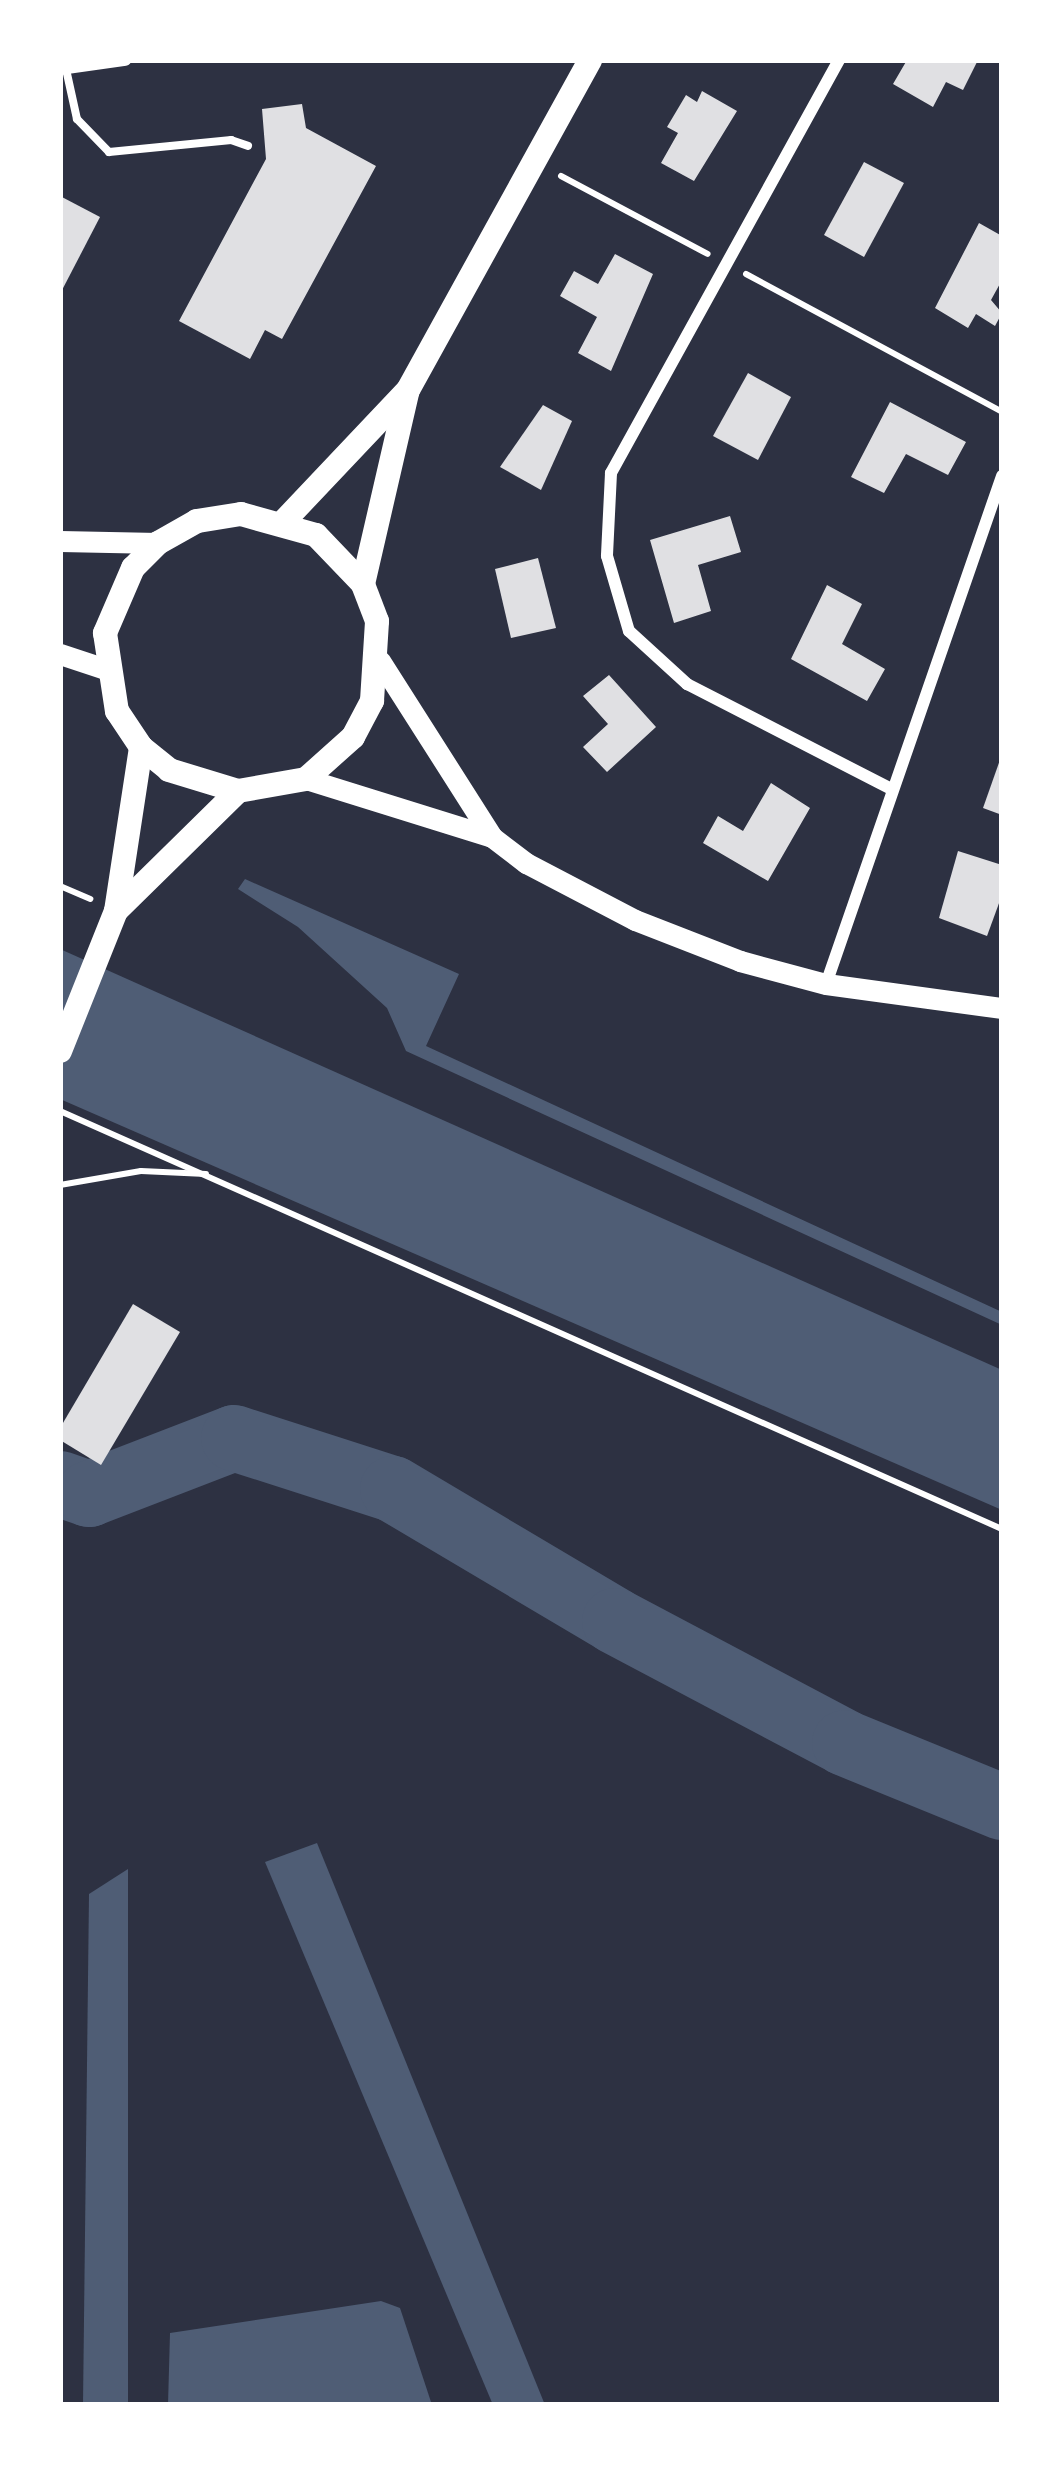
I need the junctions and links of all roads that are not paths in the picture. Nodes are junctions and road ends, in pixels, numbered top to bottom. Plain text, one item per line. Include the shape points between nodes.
1 (125, 60) edge
2 (590, 60) edge
3 (839, 60) edge
4 (64, 66) edge
5 (248, 146) dead end
6 (408, 390) junction
7 (1002, 476) edge
8 (285, 520) junction
9 (60, 541) edge
10 (158, 542) junction
11 (363, 584) junction
12 (60, 654) edge
13 (380, 661) junction
14 (105, 669) junction
15 (141, 747) junction
16 (306, 779) junction
17 (890, 789) junction
18 (238, 791) junction
19 (492, 837) junction
20 (116, 911) junction
21 (826, 984) junction
22 (1002, 1008) edge
23 (60, 1051) edge

1 - 4 street
2 - 6 main road
3 - 17 street via 611,473 608,556 629,631 687,684
4 - 5 lane via 77,119 109,152 231,140
6 - 8 main road
6 - 11 main road
7 - 17 street
8 - 10 main road via 241,514 197,521
8 - 11 main road via 316,535
9 - 10 street
10 - 14 main road via 115,598
11 - 13 main road
12 - 14 street
13 - 16 main road via 353,736
13 - 19 street
14 - 15 main road via 117,711
15 - 18 main road via 169,770
15 - 20 main road
16 - 18 main road
16 - 19 street
17 - 21 street
18 - 20 main road
19 - 21 street via 635,920
20 - 23 main road
21 - 22 street

